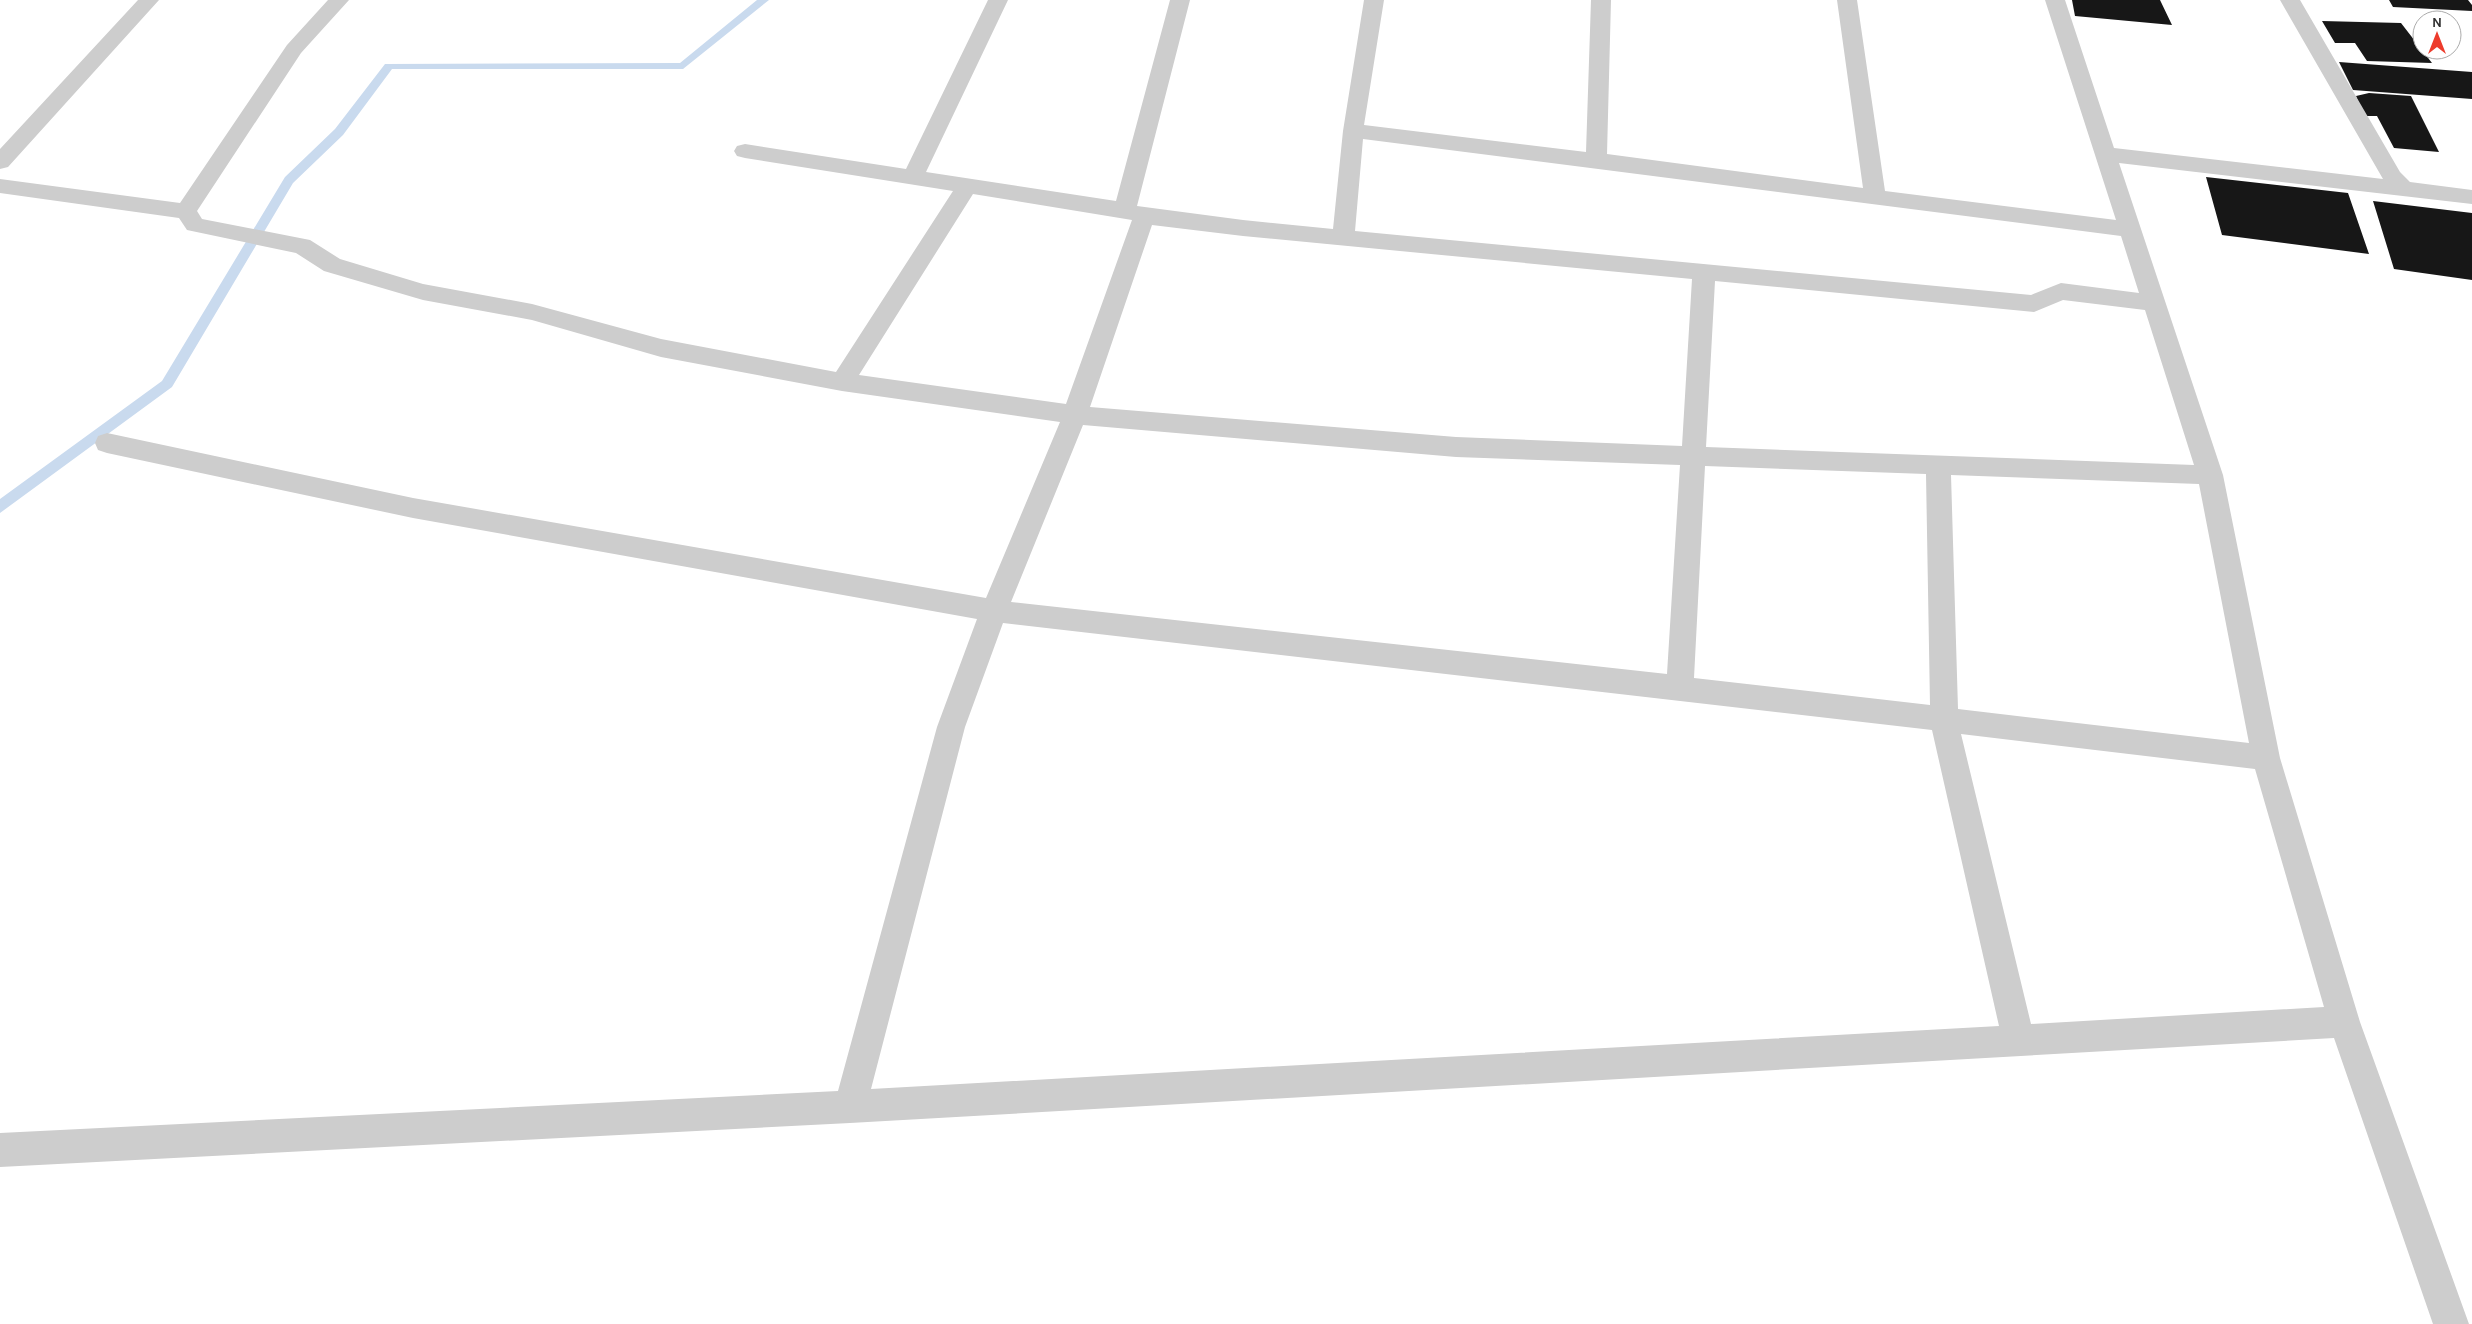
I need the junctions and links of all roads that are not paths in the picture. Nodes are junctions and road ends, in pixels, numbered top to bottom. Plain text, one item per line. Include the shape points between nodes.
1 (149, 0) edge
2 (339, 0) edge
3 (998, 0) edge
4 (1180, 0) edge
5 (1374, 0) edge
6 (1601, 0) edge
7 (1847, 0) edge
8 (2055, 0) edge
9 (2290, 0) edge
10 (1353, 131) junction
11 (745, 151) dead end
12 (2104, 154) junction
13 (1596, 160) junction
14 (0, 162) edge
15 (913, 177) junction
16 (0, 186) edge
17 (967, 186) junction
18 (2404, 189) junction
19 (1875, 197) junction
20 (2472, 197) edge
21 (1134, 213) junction
22 (191, 218) junction
23 (2129, 230) junction
24 (1343, 237) junction
25 (1704, 273) junction
26 (2153, 303) junction
27 (842, 382) junction
28 (1075, 415) junction
29 (107, 443) dead end
30 (1694, 457) junction
31 (1938, 466) junction
32 (2210, 475) junction
33 (994, 611) junction
34 (1680, 688) junction
35 (1944, 721) junction
36 (2266, 758) junction
37 (2344, 1022) junction
38 (2020, 1040) junction
39 (850, 1106) junction
40 (0, 1150) edge
41 (2451, 1324) edge

1 - 14 street
2 - 22 street via 294,49
3 - 15 street
4 - 21 street
5 - 10 street
6 - 13 street
7 - 19 street
8 - 12 street
9 - 18 street via 2392,177
10 - 13 street
10 - 24 street
11 - 15 street
12 - 18 street
12 - 23 street
13 - 19 street
15 - 17 street
16 - 22 street
17 - 21 street
17 - 27 street
18 - 20 street
19 - 23 street
21 - 24 street
21 - 28 street
22 - 27 street via 302,246 332,266 422,292 532,312 661,348
23 - 26 street
24 - 25 street
25 - 26 street via 2034,304 2061,291
25 - 30 street
26 - 32 street
27 - 28 street
28 - 30 street via 1456,447
28 - 33 street
29 - 33 street via 413,508
30 - 31 street
30 - 34 street
31 - 32 street
31 - 35 street
32 - 36 street
33 - 34 street
33 - 39 street via 951,727
34 - 35 street
35 - 36 street
35 - 38 street
36 - 37 street
37 - 38 street
37 - 41 street
38 - 39 street
39 - 40 street

